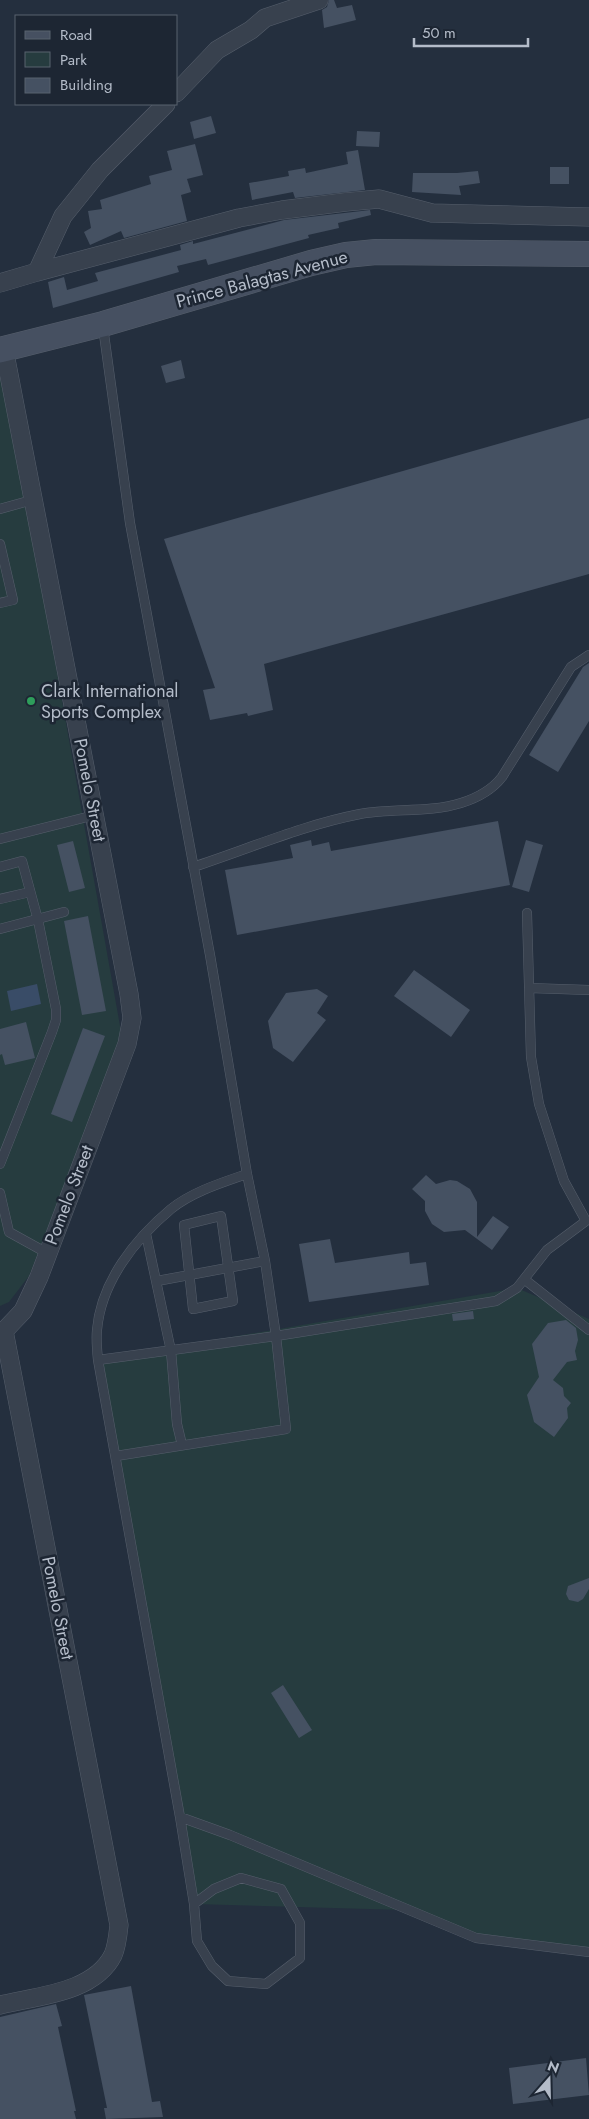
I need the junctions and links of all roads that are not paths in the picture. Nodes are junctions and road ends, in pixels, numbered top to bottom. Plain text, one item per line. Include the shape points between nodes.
1 (319, 0) edge
2 (178, 91) edge
3 (165, 105) edge
4 (589, 217) edge
5 (589, 254) edge
6 (37, 272) junction
7 (0, 283) edge
8 (103, 324) junction
9 (2, 349) edge
10 (32, 500) junction
11 (0, 509) edge
12 (0, 544) edge
13 (0, 603) edge
14 (589, 655) edge
15 (95, 815) junction
16 (0, 839) edge
17 (0, 867) edge
18 (193, 867) junction
19 (30, 892) junction
20 (0, 899) edge
21 (64, 912) dead end
22 (527, 913) dead end
23 (38, 920) junction
24 (0, 929) edge
25 (529, 988) junction
26 (589, 990) edge
27 (0, 1164) edge
28 (246, 1174) junction
29 (0, 1193) edge
30 (587, 1220) edge
31 (146, 1234) junction
32 (47, 1253) junction
33 (265, 1261) junction
34 (227, 1268) junction
35 (188, 1275) junction
36 (524, 1279) junction
37 (156, 1281) junction
38 (589, 1330) edge
39 (2, 1331) edge
40 (276, 1336) junction
41 (171, 1351) junction
42 (98, 1360) junction
43 (182, 1445) junction
44 (116, 1456) junction
45 (180, 1816) junction
46 (194, 1904) junction
47 (589, 1952) edge
48 (0, 2005) edge

1 - 2 street via 266,18 217,50
3 - 6 street via 100,170 63,216
4 - 6 street via 432,213 379,199 346,202 239,218
5 - 8 main road, Prince Balagtas Avenue via 398,252 346,255
6 - 7 street
8 - 9 main road, Prince Balagtas Avenue
8 - 18 lane via 130,523
9 - 10 street, Pomelo Street
10 - 11 lane
10 - 15 street, Pomelo Street
12 - 13 lane via 13,600
14 - 18 lane via 571,667 502,776 488,792 442,807 378,811 317,825
15 - 16 lane
15 - 32 street, Pomelo Street via 132,1018 127,1044
17 - 19 lane via 22,861
18 - 28 lane
19 - 20 lane
19 - 23 lane
21 - 23 lane
22 - 25 lane
23 - 24 lane
23 - 27 lane via 56,1020
25 - 26 lane
25 - 30 lane via 531,1057 539,1104 564,1181
28 - 31 lane via 203,1191 172,1209
28 - 33 lane
29 - 32 lane via 9,1232
30 - 36 lane via 547,1250
31 - 37 lane
31 - 42 lane via 124,1259 106,1291 96,1330
32 - 39 street, Pomelo Street via 23,1311
33 - 34 lane
33 - 40 lane
34 - 35 lane
34 - 35 lane via 233,1301 194,1309
34 - 35 lane via 220,1216 184,1225
35 - 37 lane
36 - 38 lane
36 - 40 lane via 517,1288 496,1301
37 - 41 lane
39 - 48 street, Pomelo Street via 119,1925 113,1954 96,1977 83,1985
40 - 41 lane
40 - 43 lane via 286,1428
41 - 42 lane
41 - 43 lane via 177,1424
42 - 44 lane
43 - 44 lane
44 - 45 lane
45 - 46 lane
45 - 47 lane via 476,1938
46 - 46 lane via 197,1941 212,1966 228,1981 266,1984 300,1958 300,1923 280,1890 241,1878 214,1889

